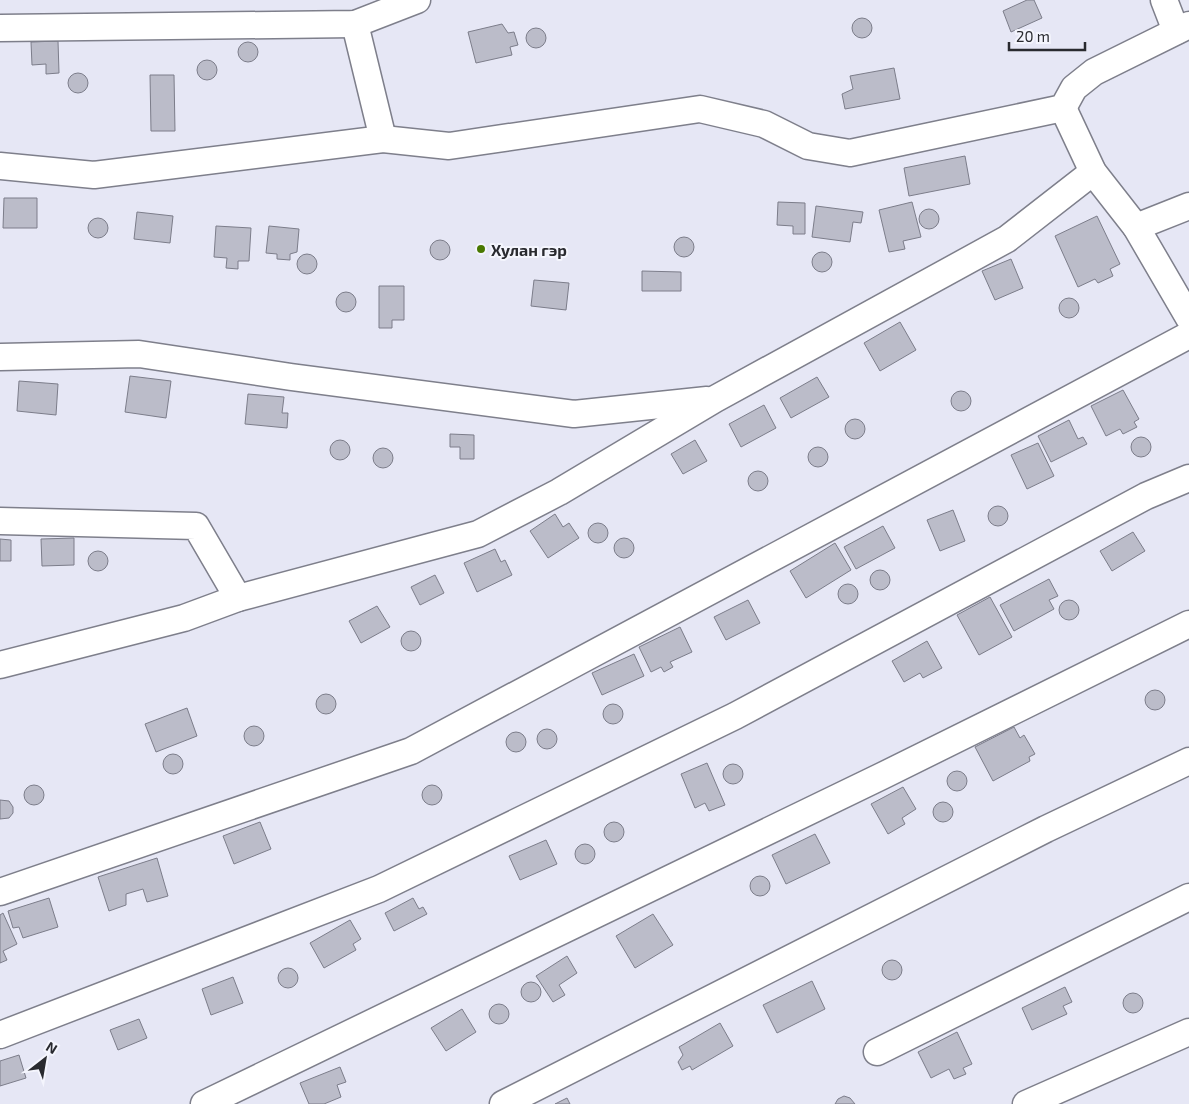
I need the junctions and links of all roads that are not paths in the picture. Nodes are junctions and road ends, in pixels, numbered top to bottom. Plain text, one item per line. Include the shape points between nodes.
1 (417, 0) edge
2 (1164, 0) edge
3 (355, 24) junction
4 (0, 28) edge
5 (1182, 28) edge
6 (1063, 108) junction
7 (383, 139) junction
8 (0, 166) edge
9 (1093, 172) junction
10 (1189, 206) edge
11 (1136, 227) junction
12 (1189, 318) edge
13 (1189, 335) edge
14 (0, 357) edge
15 (715, 399) junction
16 (1189, 478) edge
17 (0, 520) edge
18 (238, 598) junction
19 (1189, 624) edge
20 (0, 665) edge
21 (1189, 760) edge
22 (0, 892) edge
23 (1189, 897) edge
24 (1189, 1032) edge
25 (0, 1035) edge
26 (878, 1052) dead end
27 (204, 1104) edge
28 (503, 1104) edge
29 (1026, 1104) edge

1 - 3 street
2 - 5 street
3 - 4 street
3 - 7 street
5 - 6 street via 1094,72 1074,88
6 - 7 street via 850,152 808,146 764,124 700,109 449,146
6 - 9 street
7 - 8 street via 94,175
9 - 11 street
9 - 15 street via 1007,239
10 - 11 street
11 - 12 street
13 - 22 street via 411,751
14 - 15 street via 139,354 574,414
15 - 18 street via 559,492 478,534
16 - 25 street via 1146,496 735,716 379,889
17 - 18 street via 196,526
18 - 20 street via 184,618
19 - 27 street via 891,772
21 - 28 street
23 - 26 street
24 - 29 street

